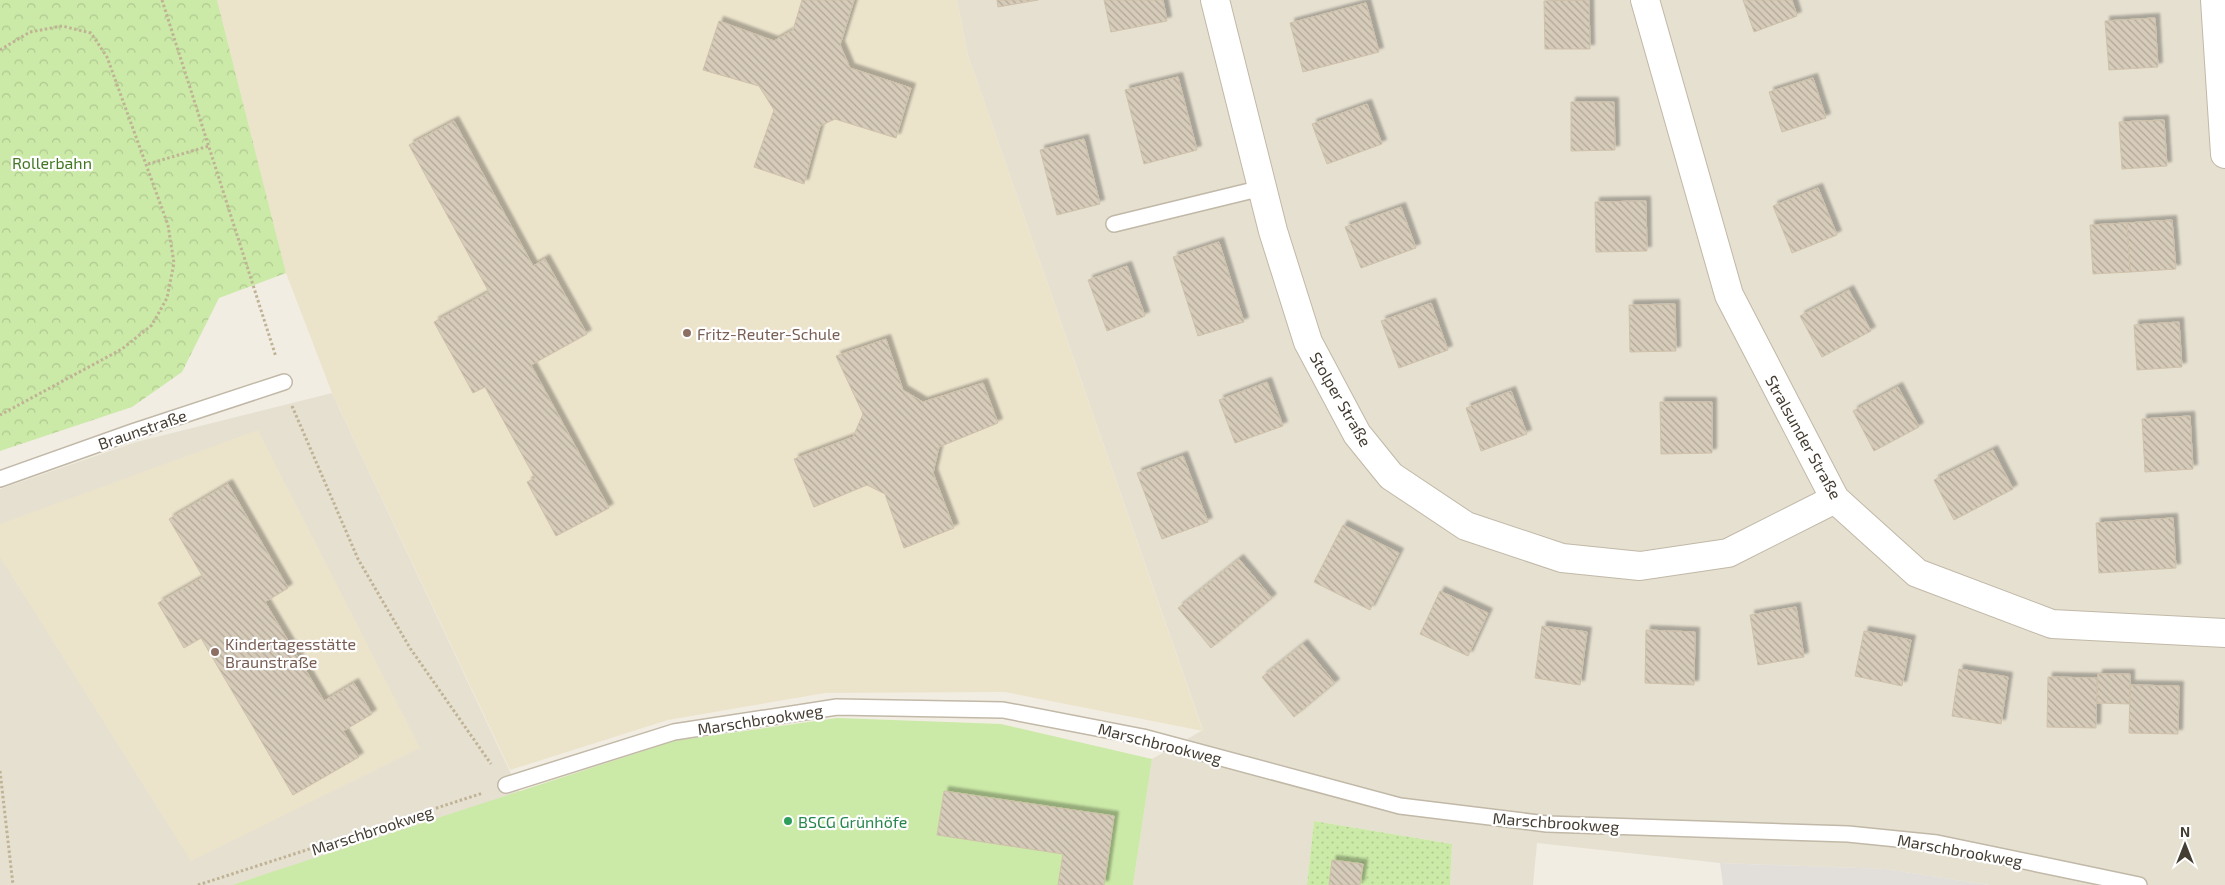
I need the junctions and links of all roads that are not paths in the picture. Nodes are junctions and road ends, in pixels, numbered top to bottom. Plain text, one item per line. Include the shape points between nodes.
1 (1215, 0) edge
2 (1645, 0) edge
3 (2215, 0) edge
4 (2225, 154) edge
5 (1262, 188) junction
6 (1114, 224) dead end
7 (284, 382) road end
8 (0, 479) edge
9 (1835, 499) junction
10 (2225, 633) edge
11 (506, 785) road end
12 (2139, 885) edge

1 - 5 street, Stolper Straße
2 - 9 street, Stralsunder Straße via 1729,295
3 - 4 street
5 - 6 lane
5 - 9 street, Stolper Straße via 1308,342 1357,434 1391,476 1466,526 1562,558 1640,566 1728,552
7 - 8 lane, Braunstraße
9 - 10 street, Stralsunder Straße via 1917,573 2052,624
11 - 12 lane, Marschbrookweg via 674,732 827,708 1004,710 1143,737 1400,806 1547,824 1848,834 1936,843

